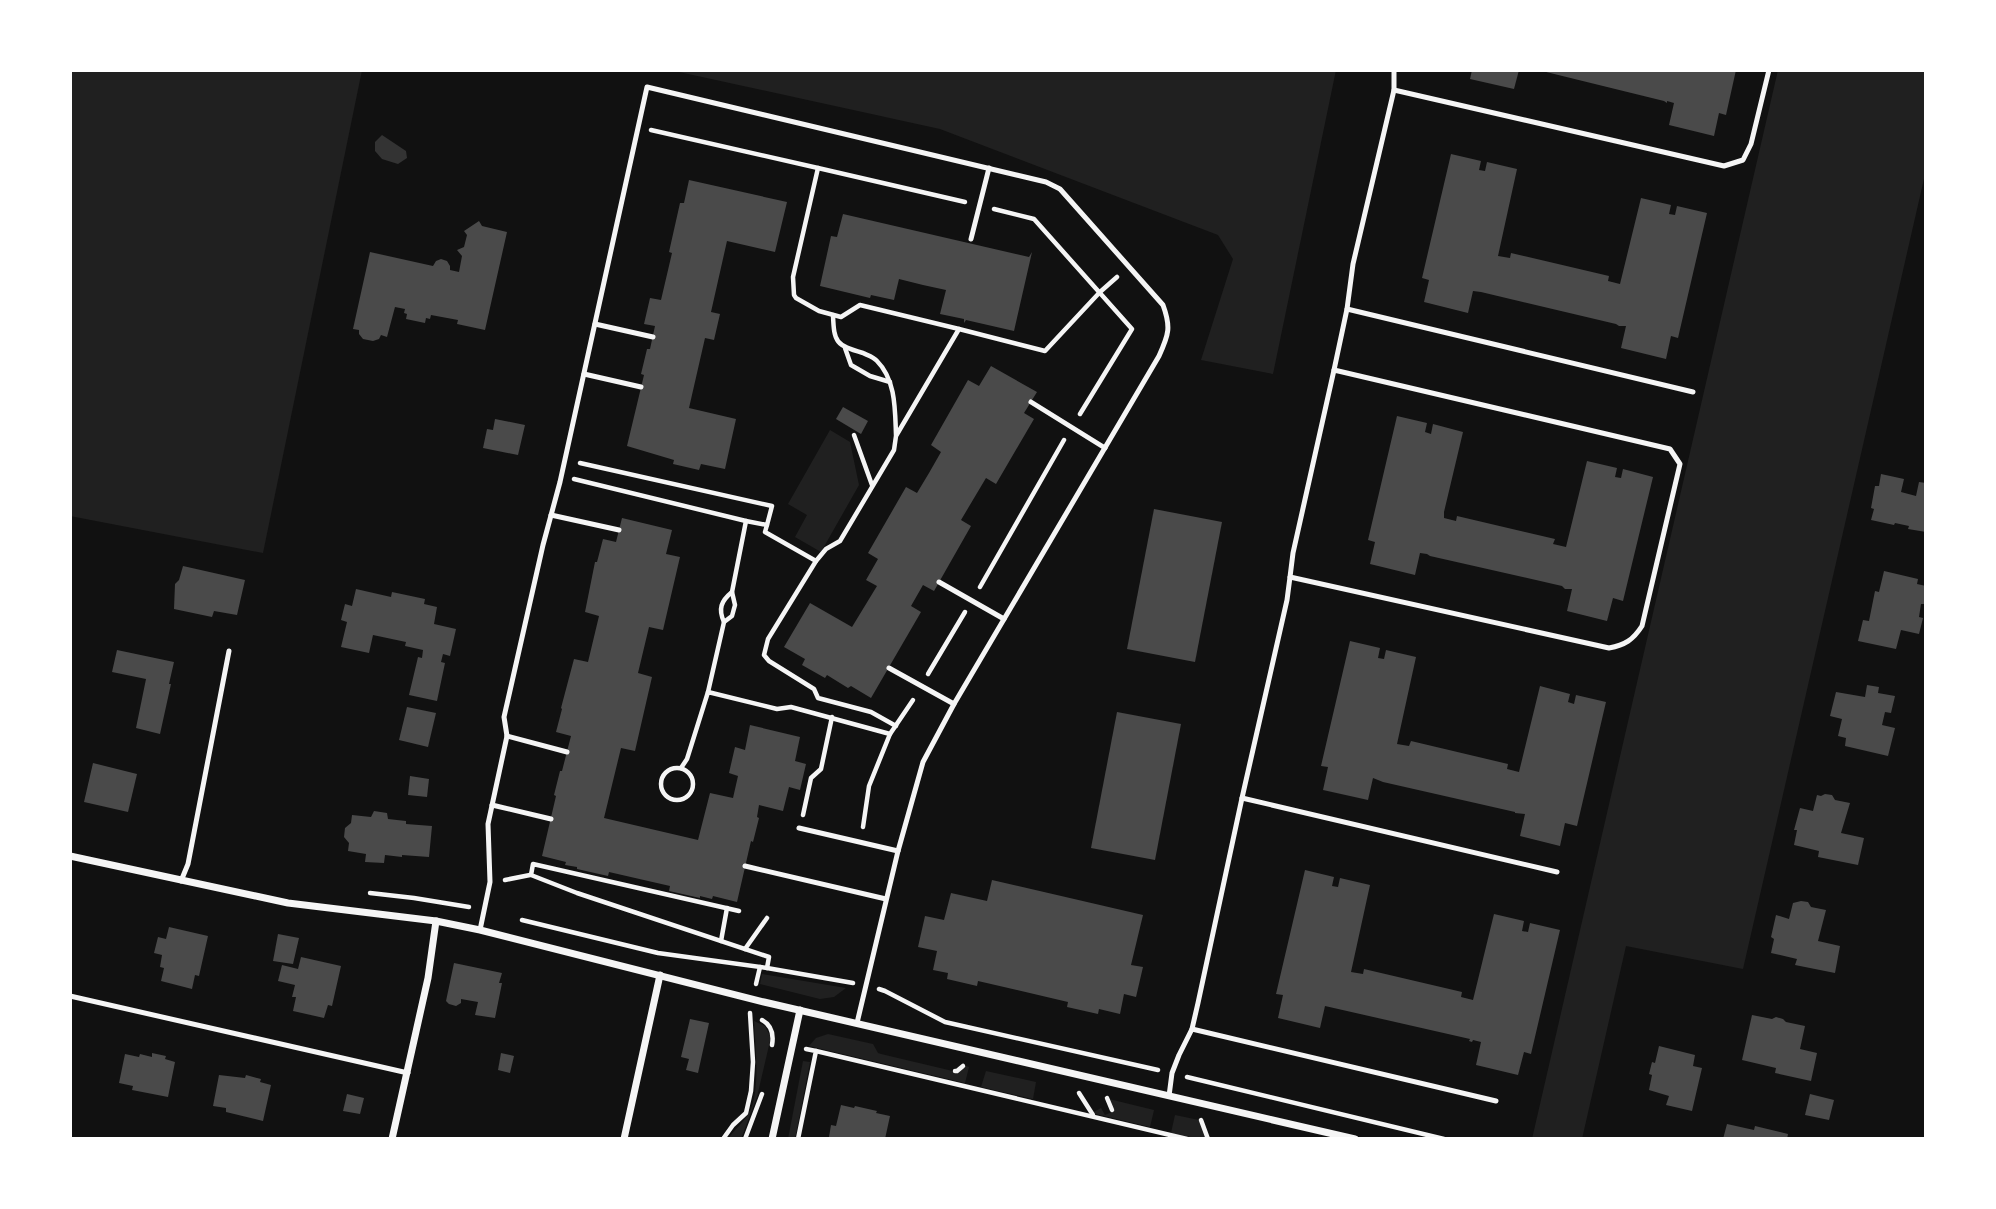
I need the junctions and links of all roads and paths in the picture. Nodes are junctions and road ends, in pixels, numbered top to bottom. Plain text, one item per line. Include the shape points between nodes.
1 (1394, 70) edge
2 (1769, 70) edge
3 (1394, 90) junction
4 (639, 128) dead end
5 (818, 168) junction
6 (989, 168) junction
7 (979, 205) junction
8 (971, 239) dead end
9 (1128, 268) junction
10 (1100, 292) junction
11 (1347, 309) junction
12 (833, 315) junction
13 (595, 324) junction
14 (959, 329) junction
15 (653, 337) dead end
16 (845, 348) junction
17 (1334, 370) junction
18 (584, 374) junction
19 (891, 383) junction
20 (641, 387) dead end
21 (1693, 392) dead end
22 (1031, 402) dead end
23 (1072, 428) junction
24 (854, 435) dead end
25 (897, 436) junction
26 (1105, 448) junction
27 (565, 459) junction
28 (561, 477) junction
29 (872, 486) junction
30 (551, 515) junction
31 (746, 521) junction
32 (767, 525) junction
33 (619, 530) dead end
34 (816, 561) junction
35 (1290, 577) junction
36 (939, 582) dead end
37 (732, 592) junction
38 (972, 600) junction
39 (1004, 618) junction
40 (724, 622) junction
41 (229, 652) dead end
42 (889, 668) dead end
43 (921, 686) junction
44 (708, 692) junction
45 (954, 704) junction
46 (832, 717) junction
47 (896, 726) junction
48 (890, 734) junction
49 (507, 736) junction
50 (567, 752) dead end
51 (681, 768) junction
52 (1242, 799) junction
53 (492, 805) junction
54 (551, 818) dead end
55 (799, 828) joint
56 (862, 842) junction
57 (898, 851) junction
58 (70, 856) edge
59 (745, 866) dead end
60 (1557, 872) dead end
61 (531, 874) junction
62 (514, 878) dead end
63 (181, 881) junction
64 (359, 892) dead end
65 (886, 899) junction
66 (727, 908) junction
67 (484, 911) junction
68 (739, 911) dead end
69 (767, 918) dead end
70 (517, 919) dead end
71 (436, 921) junction
72 (480, 930) junction
73 (720, 941) junction
74 (745, 949) junction
75 (763, 968) junction
76 (660, 975) junction
77 (756, 984) dead end
78 (865, 986) junction
79 (70, 996) edge
80 (800, 1010) junction
81 (738, 1012) dead end
82 (750, 1013) junction
83 (857, 1023) junction
84 (1192, 1029) junction
85 (816, 1051) dead end
86 (770, 1054) dead end
87 (408, 1073) junction
88 (1172, 1073) junction
89 (764, 1086) dead end
90 (1169, 1096) junction
91 (1496, 1101) dead end
92 (393, 1139) edge
93 (624, 1139) edge
94 (723, 1139) edge
95 (745, 1139) edge
96 (772, 1139) edge
97 (1187, 1139) edge
98 (1355, 1139) edge
99 (1444, 1139) edge

1 - 3 lane
2 - 3 lane via 1751,144 1743,160 1724,166
3 - 11 lane via 1353,264
4 - 5 path
5 - 7 path
5 - 12 path via 793,277 794,295
6 - 7 lane
6 - 9 lane via 1060,189
6 - 13 lane via 647,87
7 - 8 lane
7 - 10 path via 1034,219
9 - 10 path
9 - 26 lane via 1163,304 1168,335
10 - 14 path via 1045,351
10 - 23 path via 1132,329
11 - 17 lane
11 - 21 lane
12 - 14 path via 841,317 860,305
12 - 16 path via 834,335
13 - 15 lane
13 - 18 lane
14 - 25 path
16 - 19 path via 877,360
16 - 19 path via 851,365
17 - 35 lane
17 - 35 lane via 1670,449 1680,464 1642,626 1623,645 1609,648
18 - 20 lane
18 - 27 lane
19 - 25 path
22 - 23 lane
23 - 26 lane
23 - 38 path
24 - 29 path
25 - 29 path via 894,450
26 - 39 lane
27 - 28 lane
27 - 32 path via 772,506
28 - 30 lane
28 - 31 path
29 - 34 path via 840,541
30 - 33 lane
30 - 49 lane via 504,717
31 - 32 path
31 - 37 path
32 - 34 path via 765,532
34 - 47 path via 768,639 764,655 814,689 818,698 871,712
35 - 52 lane
36 - 38 lane
37 - 40 path via 735,605
37 - 40 path via 723,600 720,614
38 - 39 lane
38 - 43 path
39 - 45 lane
40 - 44 path
41 - 63 lane
42 - 43 lane
43 - 45 lane
43 - 47 path
44 - 46 path
44 - 51 path
45 - 57 lane via 923,761
46 - 48 path
46 - 55 path via 821,769 811,778
47 - 48 path
48 - 56 path via 869,786
49 - 50 lane
49 - 53 lane
51 - 51 path via 662,776 662,791 673,800 687,797 694,785
52 - 60 lane
52 - 84 lane
53 - 54 lane
53 - 67 lane via 488,824 490,882
55 - 56 lane
56 - 57 lane
57 - 65 lane
58 - 63 street
59 - 65 lane
61 - 62 path
61 - 66 path via 533,864
61 - 73 path
63 - 71 street via 288,903
64 - 67 path
65 - 78 lane
66 - 68 path
66 - 73 path
67 - 72 lane
69 - 74 path
70 - 75 path via 659,953
71 - 72 street
71 - 87 street
72 - 76 street
73 - 74 path
74 - 75 path via 769,957
75 - 77 path
75 - 78 path
76 - 80 street
76 - 93 street
78 - 83 lane
78 - 88 path via 885,991 945,1022
79 - 87 lane
80 - 83 street
80 - 96 street
81 - 82 path
82 - 86 path via 769,1026 773,1037
82 - 94 path via 751,1091 746,1113
83 - 90 street
84 - 88 lane
84 - 91 lane
85 - 97 path
87 - 92 street
88 - 90 lane
88 - 99 path
89 - 95 path
90 - 98 street

